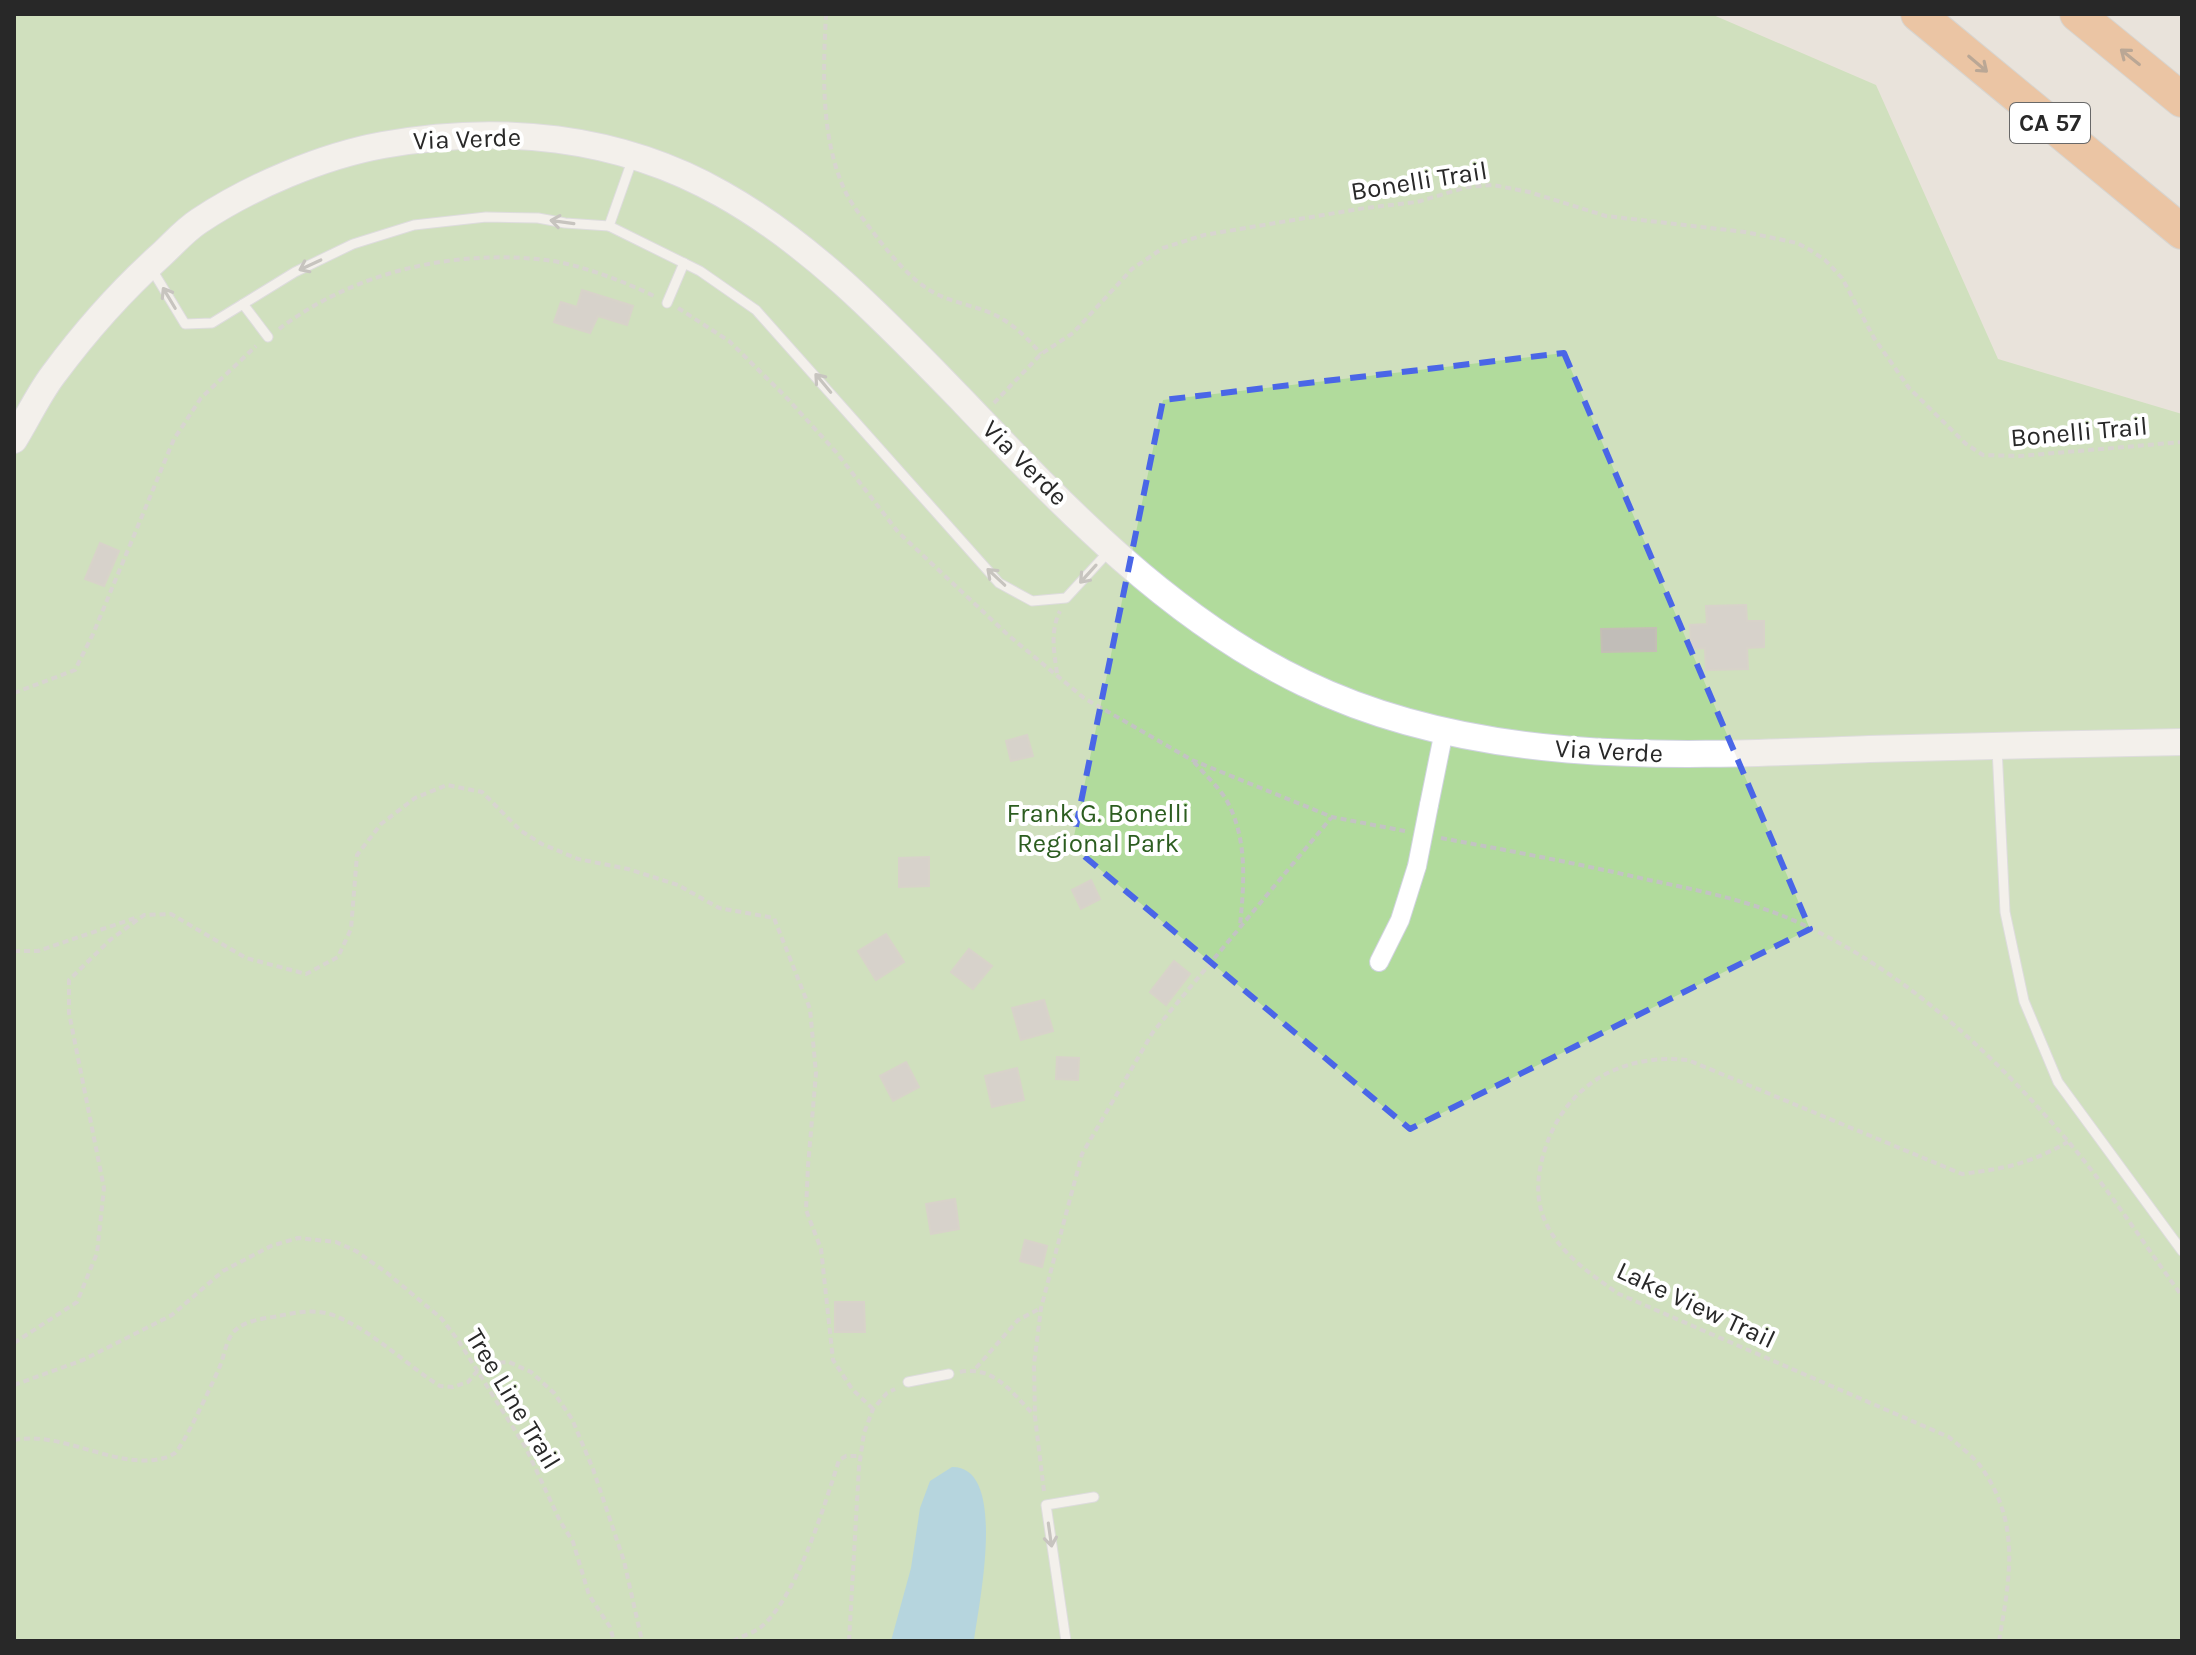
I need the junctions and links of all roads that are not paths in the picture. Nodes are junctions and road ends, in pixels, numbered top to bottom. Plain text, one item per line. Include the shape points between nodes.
1 (1918, 14) edge
2 (2077, 14) edge
3 (2182, 100) edge
4 (634, 156) junction
5 (609, 226) junction
6 (2182, 232) edge
7 (684, 263) junction
8 (150, 265) junction
9 (667, 303) road end
10 (243, 304) junction
11 (268, 337) road end
12 (14, 440) edge
13 (1111, 549) junction
14 (1444, 731) junction
15 (2182, 742) edge
16 (1996, 745) junction
17 (1379, 962) dead end
18 (2182, 1251) edge
19 (949, 1374) road end
20 (908, 1382) road end
21 (1094, 1497) dead end
22 (1066, 1641) edge

1 -> 6 highway, CA 57
3 -> 2 highway
4 - 5 lane
4 - 8 main road, Via Verde via 542,137 479,133 366,148 267,184 196,223
4 - 13 main road, Via Verde via 720,192 772,226 886,321
5 - 7 lane
5 -> 10 lane via 486,217 414,225 353,244
7 - 9 lane
13 -> 7 lane via 1066,598 1032,601 999,583 756,310
10 -> 8 lane via 212,323 185,324
8 - 12 main road, Via Verde via 52,377
10 - 11 lane
13 - 14 main road, Via Verde via 1229,640 1304,683
14 - 16 main road, Via Verde via 1525,746 1683,756
14 - 17 street, bridge via 1417,866 1400,920
15 - 16 main road, Via Verde
16 - 18 lane via 2005,912 2024,1001 2058,1082
19 - 20 lane
21 -> 22 lane via 1046,1505

